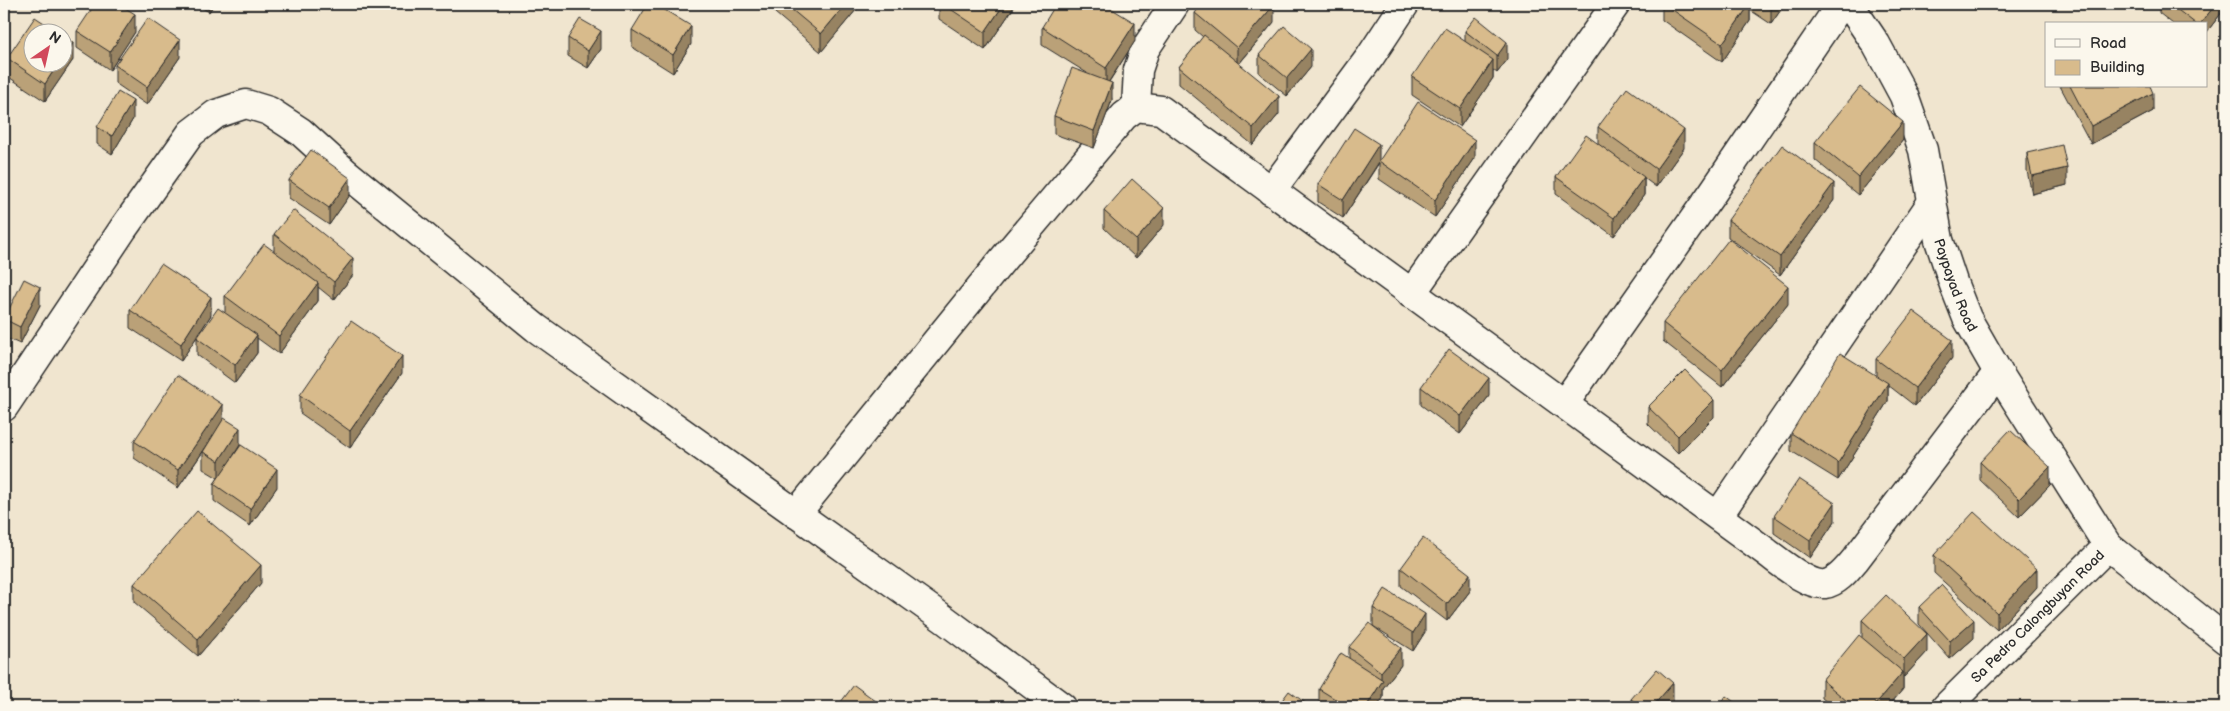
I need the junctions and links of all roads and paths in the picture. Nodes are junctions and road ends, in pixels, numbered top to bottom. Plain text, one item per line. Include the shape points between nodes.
1 (1175, 4) edge
2 (1405, 4) edge
3 (1616, 4) edge
4 (1842, 4) edge
5 (1849, 4) edge
6 (1136, 107) junction
7 (1271, 191) junction
8 (1932, 202) junction
9 (1412, 294) junction
10 (1998, 372) junction
11 (1564, 404) junction
12 (4, 408) edge
13 (796, 514) junction
14 (1718, 516) junction
15 (2108, 546) junction
16 (2226, 640) edge
17 (1062, 707) edge
18 (1946, 707) edge

1 - 6 street via 1145,49 1138,70
2 - 7 street via 1370,58
3 - 9 street
4 - 11 street
5 - 8 street, Paypayad Road via 1876,44 1904,96 1923,150
6 - 7 street via 1161,110
6 - 13 street via 1124,116 1029,228
7 - 9 street
8 - 10 street, Paypayad Road via 1939,240 1954,285 1967,318
8 - 14 street
9 - 11 street
10 - 14 street via 1840,577 1826,584 1812,582
10 - 15 street, Paypayad Road
11 - 14 street
12 - 13 street via 191,133 216,114 246,104 269,111 300,132 536,328
13 - 17 street
15 - 16 street, Paypayad Road
15 - 18 street, Sa Pedro Calongbuyan Road

